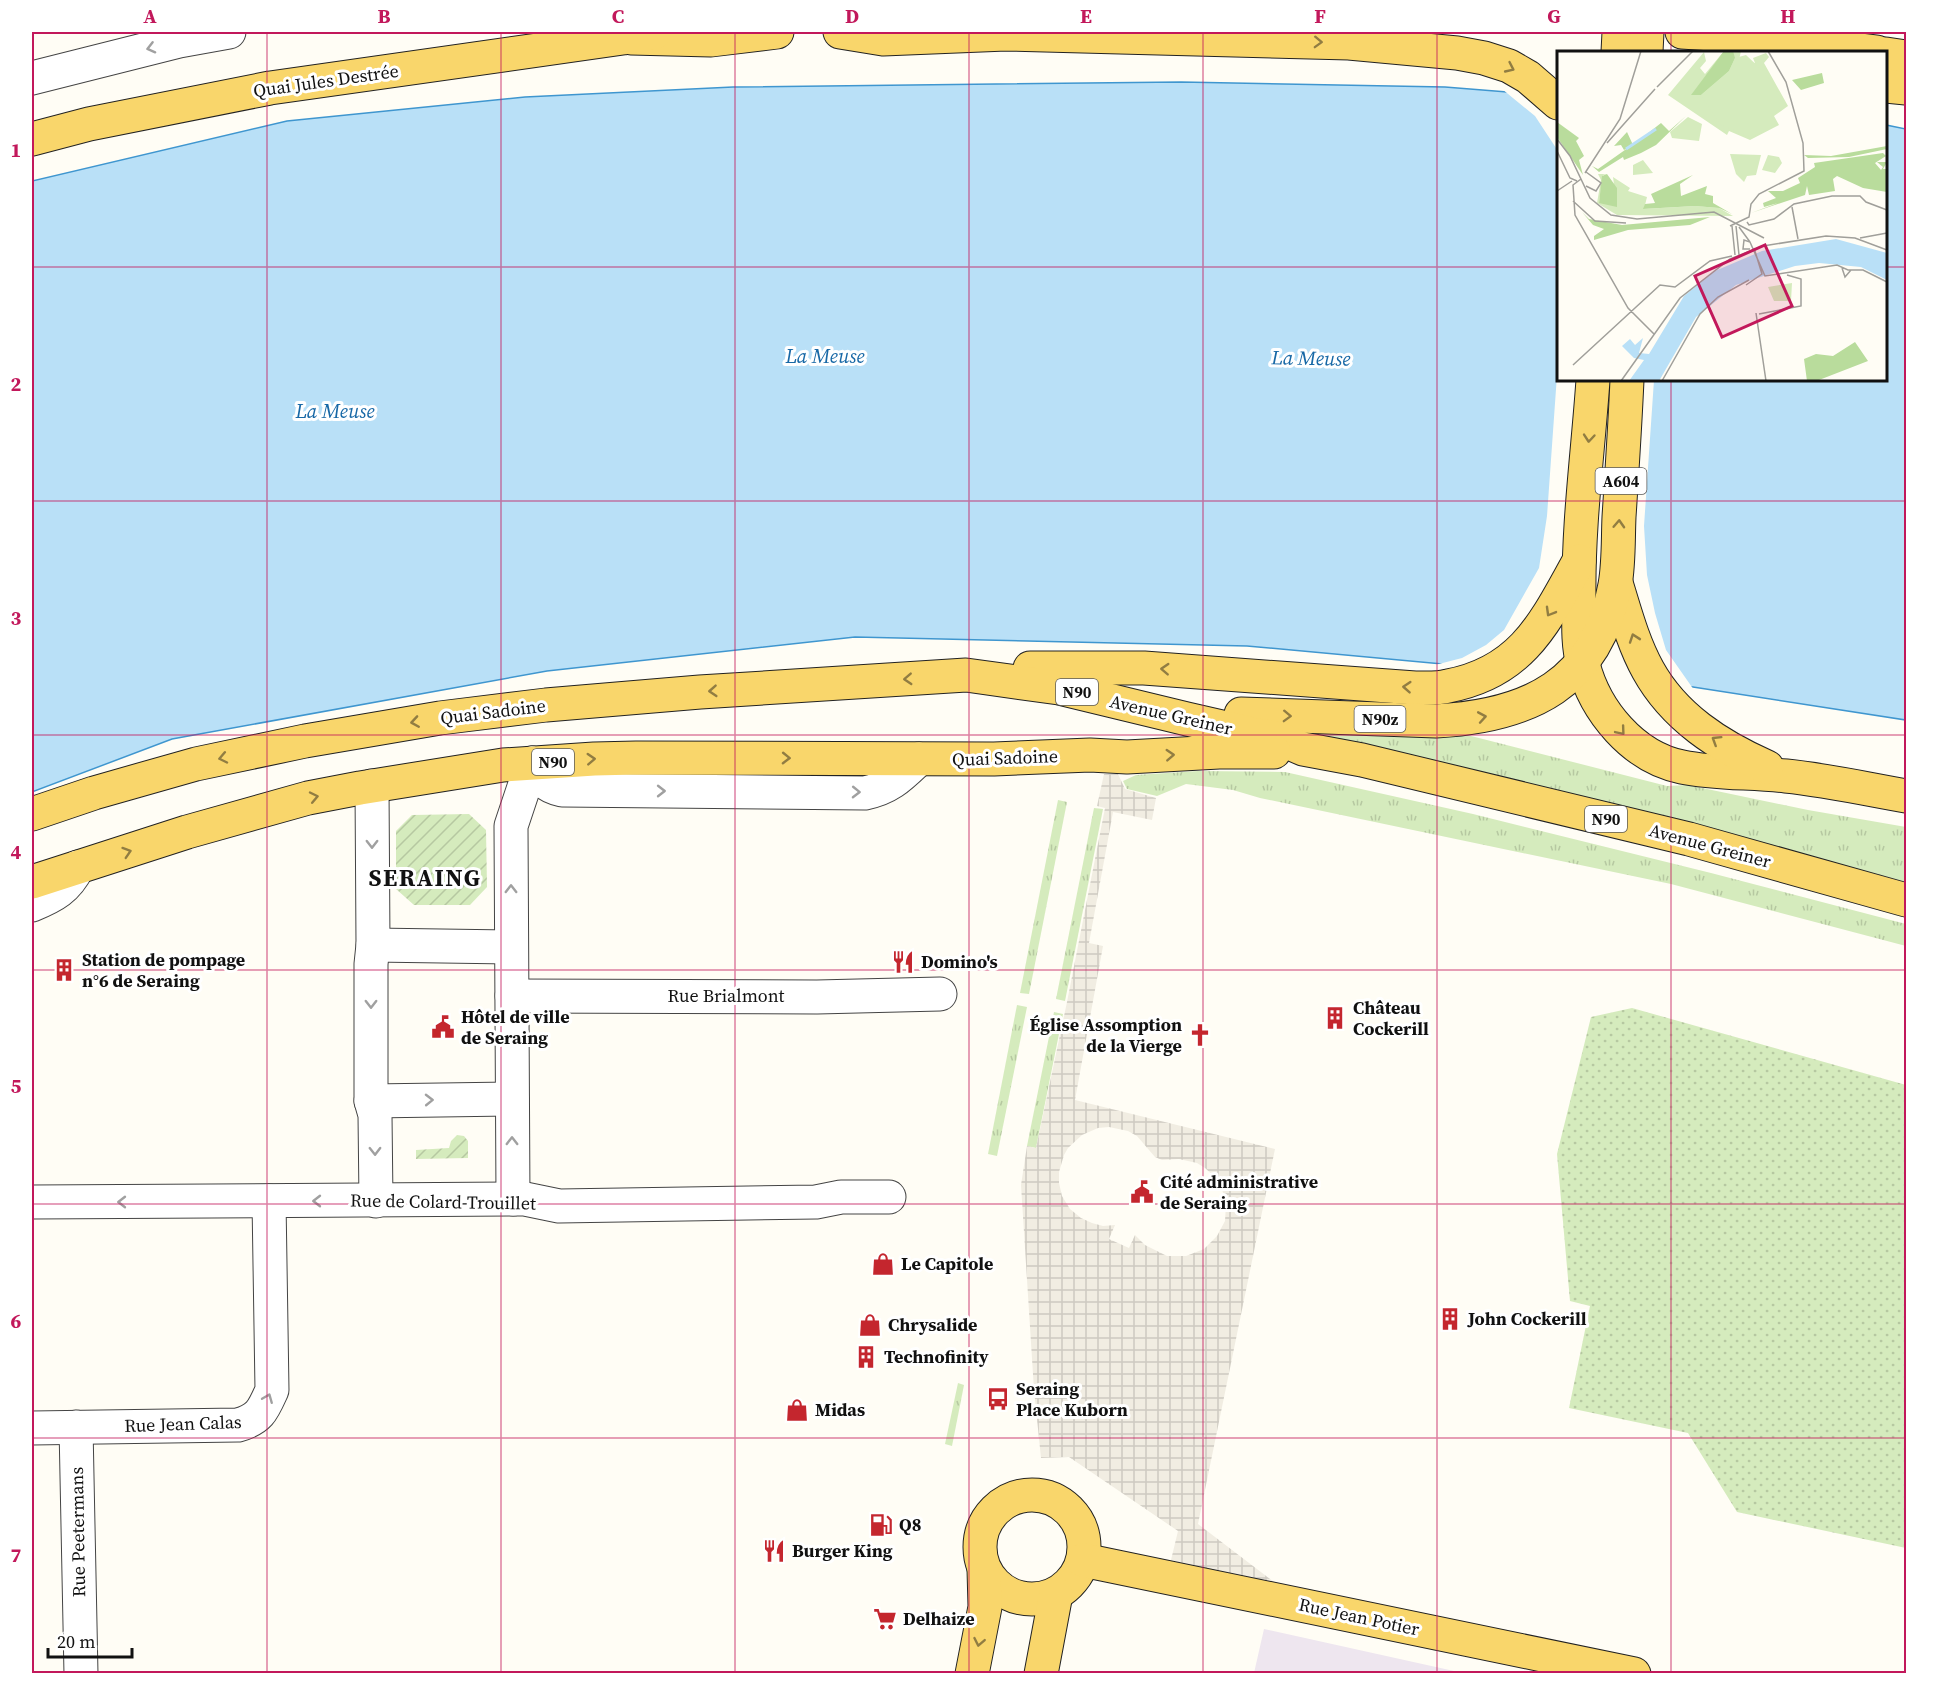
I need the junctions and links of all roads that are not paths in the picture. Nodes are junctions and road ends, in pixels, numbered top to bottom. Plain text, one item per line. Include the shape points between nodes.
1 (229, 32) edge
2 (655, 32) edge
3 (777, 32) edge
4 (840, 32) edge
5 (1682, 32) edge
6 (1857, 32) edge
7 (623, 38) junction
8 (1823, 45) junction
9 (1869, 51) edge
10 (1887, 54) edge
11 (1906, 57) edge
12 (32, 78) edge
13 (1887, 86) edge
14 (1906, 88) edge
15 (1552, 97) edge
16 (32, 139) edge
17 (1593, 381) edge
18 (1627, 381) edge
19 (1578, 561) junction
20 (1616, 583) junction
21 (966, 675) junction
22 (1579, 676) junction
23 (1187, 719) junction
24 (1303, 749) junction
25 (1090, 755) junction
26 (532, 763) junction
27 (1787, 776) junction
28 (372, 786) junction
29 (1906, 796) edge
30 (32, 814) edge
31 (78, 867) junction
32 (32, 882) edge
33 (1906, 900) edge
34 (32, 905) edge
35 (373, 945) junction
36 (511, 947) junction
37 (940, 994) dead end
38 (512, 996) junction
39 (512, 1099) junction
40 (371, 1101) junction
41 (889, 1197) dead end
42 (513, 1199) junction
43 (269, 1201) junction
44 (376, 1201) junction
45 (32, 1202) edge
46 (76, 1427) junction
47 (32, 1428) edge
48 (1083, 1560) junction
49 (984, 1569) junction
50 (1056, 1594) junction
51 (81, 1674) edge
52 (972, 1674) edge
53 (1041, 1674) edge
54 (1634, 1674) edge

1 -> 12 street
2 - 7 main road, Quai Jules Destrée
3 - 7 main road, Quai Jules Destrée via 711,40
4 -> 15 main road via 883,39 1006,34 1382,46 1484,58 1509,66
5 - 8 main road
6 - 8 main road
7 - 16 main road, Quai Jules Destrée via 270,88
8 - 9 main road
10 - 11 main road
13 - 14 main road
17 -> 19 main road, A604
20 -> 18 main road, A604
19 -> 21 main road, N90z via 1547,618 1517,655 1484,674 1447,687 1415,688 1144,668 991,668
19 - 22 main road
20 - 22 main road, N90z via 1604,626
27 -> 20 main road via 1708,736 1661,689 1638,651
21 - 23 main road, Avenue Greiner / N90 via 1059,688
21 -> 30 main road, Quai Sadoine / N90 via 688,693 440,718 196,764
23 -> 22 main road, N90z via 1237,714 1465,719 1489,716 1534,700
22 -> 27 main road via 1626,738 1650,756 1681,767
23 - 24 main road, Avenue Greiner / N90 via 1278,738
23 - 25 main road, N90z
25 -> 24 main road, Avenue Greiner / N90 via 1127,757
24 - 33 main road, Avenue Greiner / N90 via 1678,836
26 -> 25 main road, Quai Sadoine / N90 via 636,758 994,759
26 - 28 main road, Quai Sadoine / N90
36 -> 26 street via 511,826
27 - 29 main road
31 -> 28 main road, Quai Sadoine / N90 via 264,810
28 -> 35 street
31 - 32 main road, Quai Sadoine / N90
31 - 34 street via 61,890
35 - 36 street
35 -> 40 street
36 - 38 street
37 - 38 street, Rue Brialmont
38 - 39 street
40 -> 39 street
42 -> 39 street
40 -> 44 street via 375,1115
41 - 42 street, Rue de Colard-Trouillet via 841,1197 816,1202 559,1206
42 - 44 street, Rue de Colard-Trouillet
44 -> 43 street, Rue de Colard-Trouillet
43 -> 45 street, Rue de Colard-Trouillet
46 -> 43 street, Rue Jean Calas via 238,1425 260,1415 272,1390
46 - 47 street, Rue Jean Calas
46 - 51 street, Rue Peetermans
48 - 49 main road via 1085,1540 1078,1521 1065,1505 1047,1496 1026,1494 1008,1500 985,1522 980,1537
48 - 50 main road via 1077,1575
48 - 54 main road, Rue Jean Potier
49 - 50 main road via 1004,1591 1020,1598
49 -> 52 main road via 986,1607
50 - 53 main road

